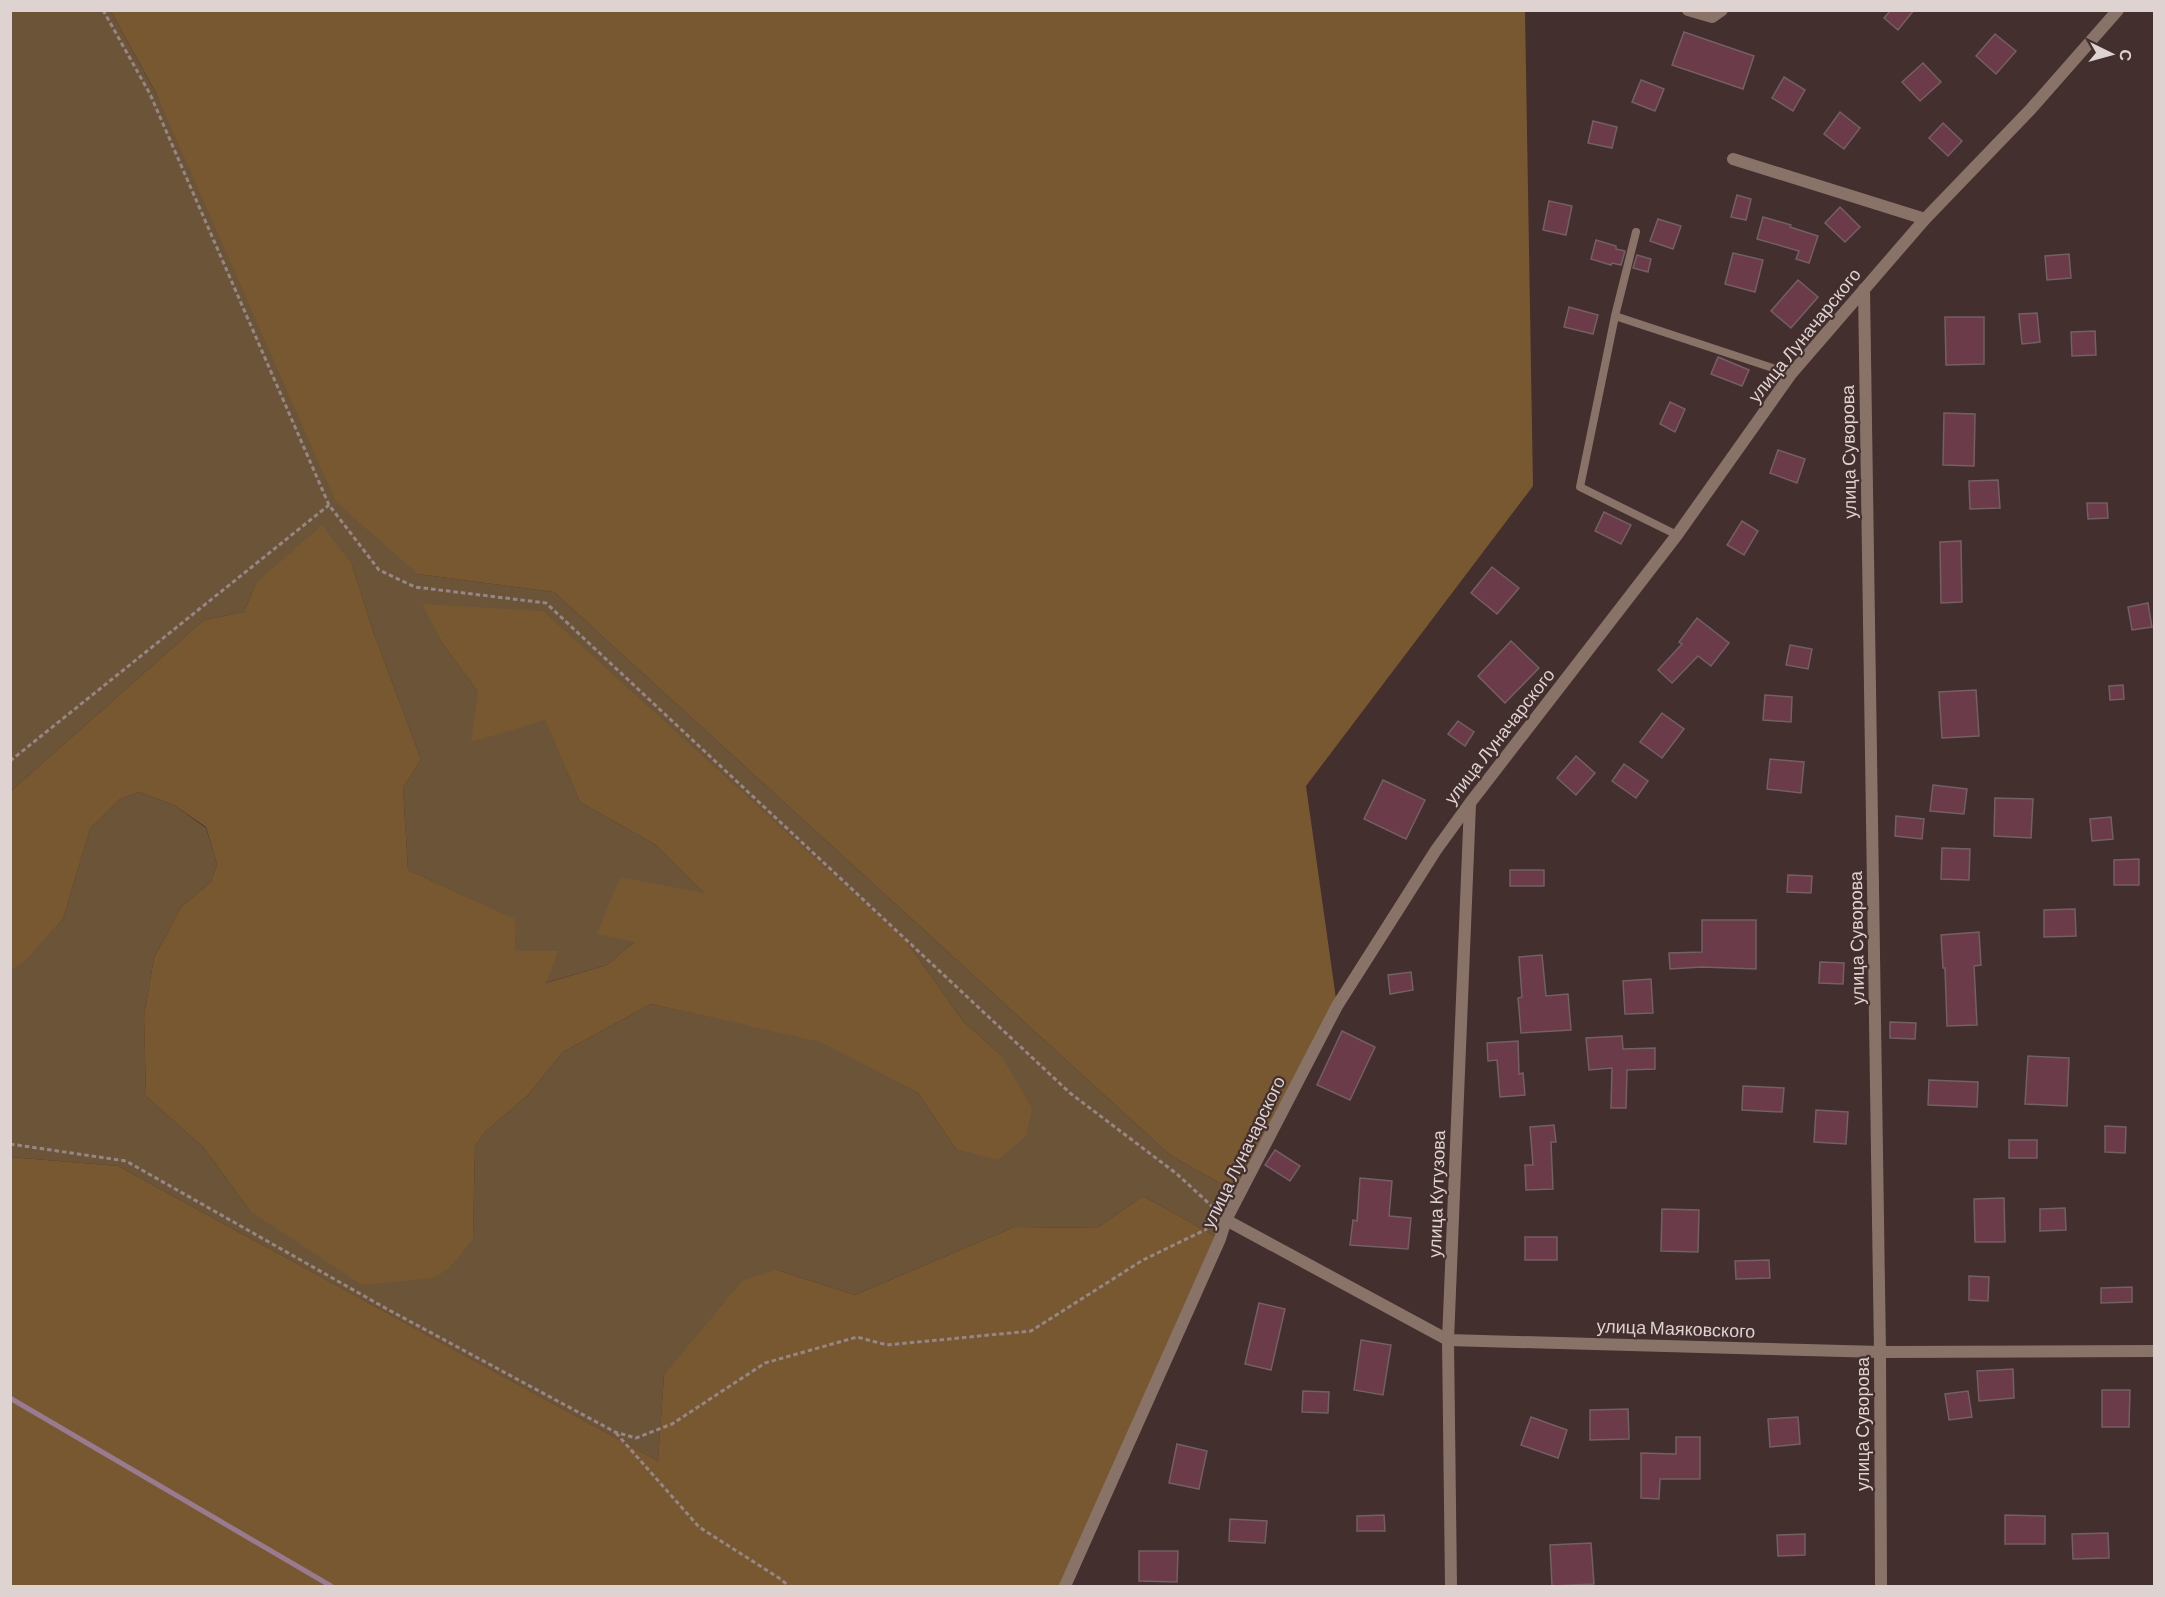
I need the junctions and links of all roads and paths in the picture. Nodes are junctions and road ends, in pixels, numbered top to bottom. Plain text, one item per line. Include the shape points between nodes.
1 (103, 10) edge
2 (1688, 10) edge
3 (1722, 10) edge
4 (2118, 10) edge
5 (1733, 159) dead end
6 (1925, 219) junction
7 (1636, 232) dead end
8 (1864, 289) junction
9 (1615, 316) junction
10 (1791, 374) junction
11 (329, 505) junction
12 (1677, 535) junction
13 (10, 761) edge
14 (1470, 803) junction
15 (10, 1144) edge
16 (1226, 1220) junction
17 (1448, 1340) junction
18 (2154, 1351) edge
19 (1880, 1352) junction
20 (615, 1432) junction
21 (789, 1587) edge
22 (1065, 1587) edge
23 (1451, 1587) edge
24 (1881, 1587) edge

1 - 11 path via 150,94
2 - 3 street via 1712,17
4 - 6 street, улица Луначарского via 2030,110
5 - 6 street
6 - 8 street, улица Луначарского
7 - 9 lane
8 - 10 street, улица Луначарского
8 - 19 street, улица Суворова
9 - 10 lane
9 - 12 lane via 1580,487
10 - 12 street, улица Луначарского
11 - 13 path
11 - 16 path via 379,570 415,587 546,603 1070,1093 1177,1174
12 - 14 street, улица Луначарского
14 - 16 street, улица Луначарского via 1336,1006
14 - 17 street, улица Кутузова
15 - 20 path via 126,1161
16 - 17 street, улица Маяковского
16 - 20 path via 1143,1260 1031,1331 886,1345 857,1337 765,1363 672,1424 636,1438
16 - 22 street, улица Луначарского
17 - 19 street, улица Маяковского
17 - 23 street, улица Кутузова
18 - 19 street, улица Маяковского
19 - 24 street, улица Суворова
20 - 21 path via 699,1527

